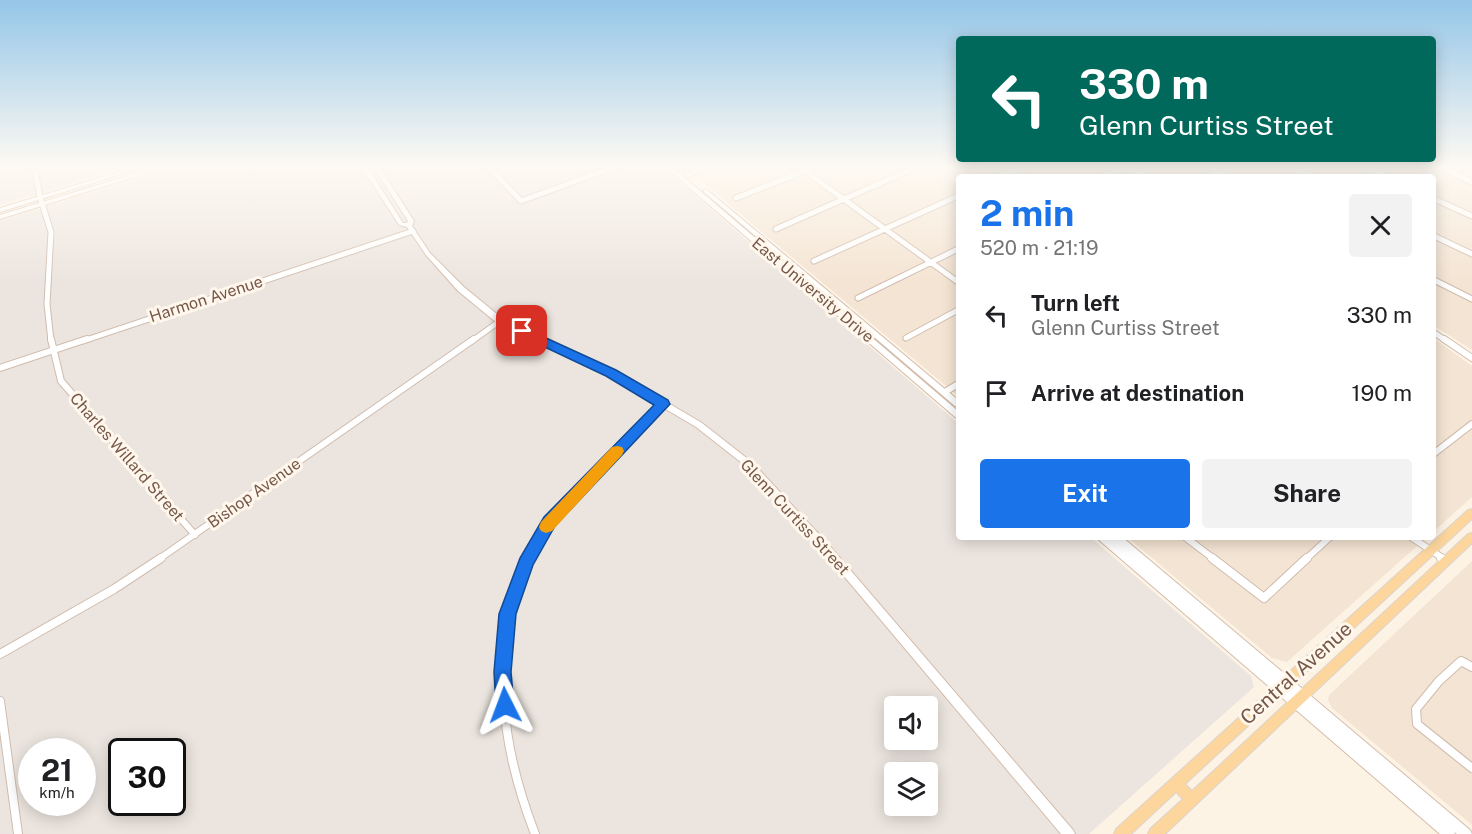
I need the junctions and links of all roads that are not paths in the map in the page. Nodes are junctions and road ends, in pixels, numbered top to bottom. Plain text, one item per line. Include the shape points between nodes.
1 (23, 205) edge
2 (31, 205) edge
3 (42, 205) edge
4 (388, 205) edge
5 (401, 205) edge
6 (717, 205) edge
7 (830, 205) edge
8 (851, 205) edge
9 (938, 205) edge
10 (1447, 205) edge
11 (0, 210) edge
12 (1472, 216) edge
13 (0, 217) edge
14 (411, 229) junction
15 (776, 229) dead end
16 (885, 229) junction
17 (1436, 237) edge
18 (956, 250) edge
19 (1472, 254) edge
20 (814, 261) dead end
21 (931, 263) junction
22 (956, 281) edge
23 (1436, 281) edge
24 (858, 298) dead end
25 (1472, 299) edge
26 (956, 311) edge
27 (500, 321) junction
28 (1436, 336) edge
29 (906, 338) dead end
30 (52, 350) junction
31 (1472, 358) edge
32 (0, 368) edge
33 (956, 385) edge
34 (941, 394) junction
35 (956, 403) edge
36 (663, 404) junction
37 (956, 413) edge
38 (1472, 424) edge
39 (1436, 452) edge
40 (1472, 513) edge
41 (195, 535) junction
42 (1472, 537) edge
43 (1106, 540) edge
44 (1118, 540) edge
45 (1189, 540) edge
46 (1327, 540) edge
47 (1415, 540) edge
48 (1430, 550) junction
49 (1446, 561) junction
50 (0, 654) edge
51 (1472, 667) edge
52 (1283, 685) junction
53 (1299, 700) junction
54 (0, 701) edge
55 (1472, 768) edge
56 (1176, 783) junction
57 (1192, 800) junction
58 (18, 834) edge
59 (535, 834) edge
60 (1069, 834) edge
61 (1121, 834) edge
62 (1155, 834) edge
63 (1449, 834) edge
64 (1466, 834) edge

1 - 11 street
2 - 13 street
3 - 30 street, Charles Willard Street via 51,232 46,304
4 - 14 street, Glenn Curtiss Street via 401,225
5 - 14 street, Glenn Curtiss Street via 411,221
6 - 34 street, East University Drive
7 - 15 street
8 - 16 street
9 - 16 street
10 - 12 street
14 - 27 street, Glenn Curtiss Street via 461,289
14 - 30 street, Harmon Avenue
16 - 20 street
16 - 21 street
17 - 19 street
18 - 21 street
21 - 22 street
21 - 24 street
23 - 25 street
26 - 29 street
27 - 36 street, Glenn Curtiss Street via 611,373
27 - 41 street, Bishop Avenue
28 - 31 street
30 - 32 street, Harmon Avenue
30 - 41 street, Charles Willard Street via 61,381
33 - 34 street
34 - 35 street, East University Drive
34 - 37 street, East University Drive
36 - 59 street via 549,522 525,563 507,614 503,672 506,738 521,804
36 - 60 street, Glenn Curtiss Street via 733,451 778,495
38 - 39 street
40 - 48 main road, Central Avenue
41 - 50 street, Bishop Avenue via 114,589
42 - 49 main road, Central Avenue
43 - 52 street
44 - 52 street
45 - 46 street via 1264,598
47 - 48 street
48 - 49 street
48 - 52 main road, Central Avenue
49 - 53 main road, Central Avenue
51 - 55 street via 1461,661 1416,709 1417,724
52 - 53 street
52 - 56 main road, Central Avenue
53 - 57 main road, Central Avenue
53 - 63 street
53 - 64 street
54 - 58 street
56 - 57 main road
56 - 61 main road, Central Avenue
57 - 62 main road, Central Avenue

